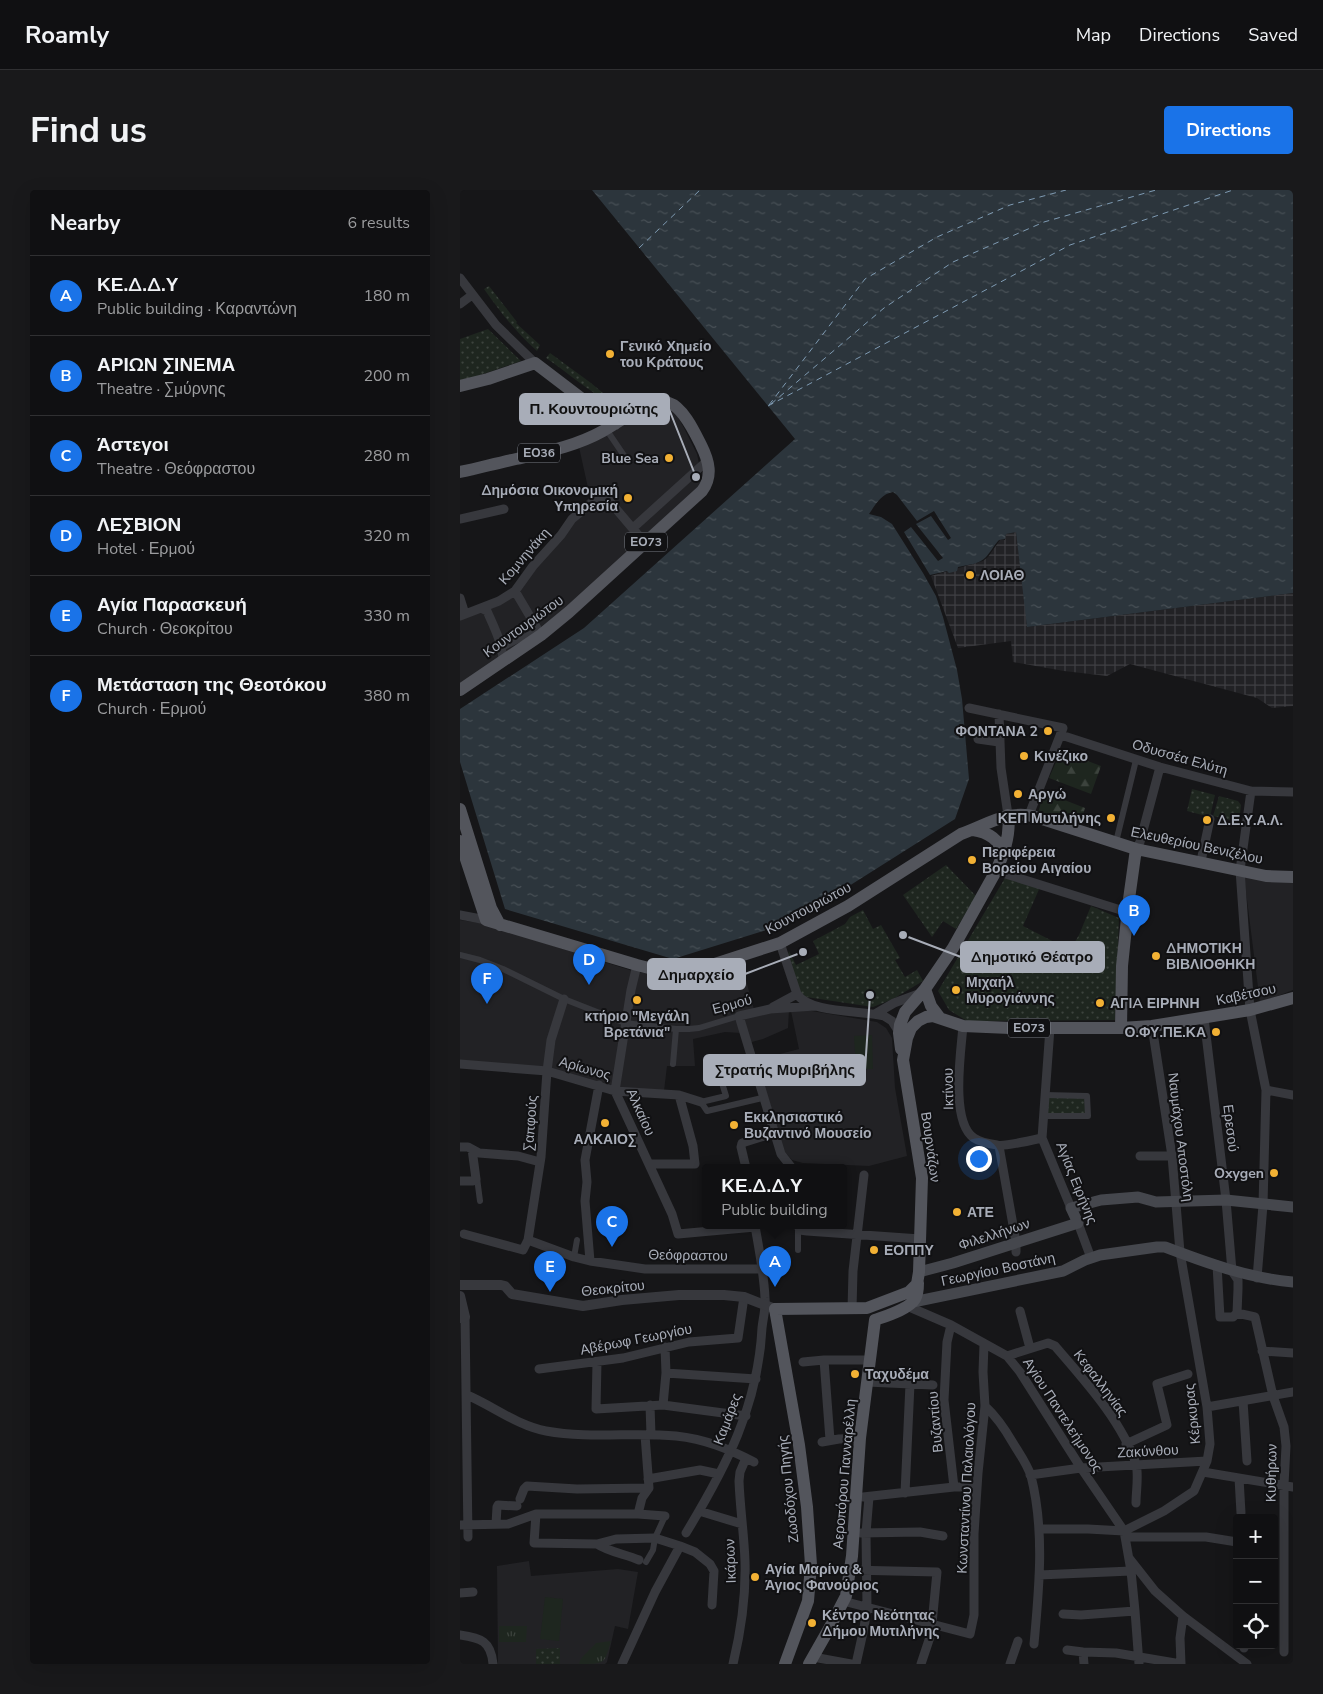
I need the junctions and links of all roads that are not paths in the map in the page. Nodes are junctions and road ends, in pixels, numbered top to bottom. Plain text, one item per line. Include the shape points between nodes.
1 (460, 278) edge
2 (472, 295) junction
3 (460, 304) edge
4 (535, 363) junction
5 (460, 386) edge
6 (610, 427) junction
7 (625, 457) dead end
8 (708, 460) junction
9 (460, 472) edge
10 (504, 509) dead end
11 (460, 519) edge
12 (633, 528) junction
13 (645, 543) junction
14 (515, 592) junction
15 (460, 598) edge
16 (480, 608) junction
17 (463, 615) edge
18 (539, 632) junction
19 (502, 654) junction
20 (460, 690) edge
21 (969, 708) dead end
22 (999, 714) junction
23 (1062, 732) junction
24 (978, 739) dead end
25 (999, 742) junction
26 (1136, 760) junction
27 (1160, 767) junction
28 (1251, 791) junction
29 (1293, 792) edge
30 (460, 809) edge
31 (1008, 815) junction
32 (1029, 815) junction
33 (1210, 819) dead end
34 (973, 830) junction
35 (460, 842) edge
36 (1116, 842) junction
37 (1136, 849) junction
38 (1002, 858) junction
39 (1201, 862) junction
40 (996, 870) junction
41 (1240, 870) junction
42 (1293, 877) edge
43 (1127, 912) junction
44 (460, 915) edge
45 (486, 920) junction
46 (500, 925) junction
47 (780, 942) junction
48 (460, 955) edge
49 (637, 965) junction
50 (923, 991) junction
51 (797, 994) junction
52 (564, 998) junction
53 (1293, 998) edge
54 (815, 1006) junction
55 (770, 1009) junction
56 (1250, 1010) junction
57 (875, 1014) junction
58 (739, 1016) junction
59 (940, 1018) junction
60 (1204, 1018) junction
61 (626, 1023) junction
62 (963, 1026) junction
63 (1152, 1026) junction
64 (1050, 1028) junction
65 (1120, 1028) junction
66 (676, 1029) junction
67 (905, 1031) junction
68 (460, 1064) edge
69 (673, 1064) dead end
70 (547, 1071) junction
71 (755, 1074) junction
72 (599, 1085) junction
73 (1266, 1090) junction
74 (615, 1091) junction
75 (1293, 1094) edge
76 (679, 1095) junction
77 (1045, 1095) junction
78 (762, 1098) junction
79 (701, 1102) junction
80 (1044, 1116) junction
81 (774, 1133) junction
82 (1042, 1138) junction
83 (999, 1146) junction
84 (460, 1147) edge
85 (472, 1149) junction
86 (1140, 1156) dead end
87 (1172, 1156) junction
88 (540, 1162) junction
89 (650, 1164) junction
90 (745, 1164) edge
91 (789, 1164) edge
92 (864, 1175) dead end
93 (477, 1178) junction
94 (460, 1181) edge
95 (1226, 1200) junction
96 (480, 1201) dead end
97 (1176, 1202) junction
98 (1263, 1205) junction
99 (1293, 1207) edge
100 (1071, 1208) junction
101 (1078, 1223) junction
102 (726, 1229) edge
103 (755, 1229) edge
104 (799, 1229) edge
105 (814, 1229) edge
106 (464, 1234) dead end
107 (858, 1235) junction
108 (920, 1239) junction
109 (528, 1240) junction
110 (577, 1240) dead end
111 (1016, 1247) junction
112 (798, 1250) dead end
113 (1180, 1252) junction
114 (574, 1257) junction
115 (1091, 1258) junction
116 (590, 1261) junction
117 (1217, 1265) junction
118 (762, 1269) junction
119 (1232, 1271) junction
120 (919, 1275) junction
121 (1257, 1278) junction
122 (1293, 1282) edge
123 (460, 1285) edge
124 (460, 1296) edge
125 (744, 1297) junction
126 (886, 1301) junction
127 (910, 1304) junction
128 (770, 1308) junction
129 (867, 1308) junction
130 (852, 1309) junction
131 (1020, 1311) dead end
132 (1237, 1313) junction
133 (890, 1314) junction
134 (462, 1318) edge
135 (875, 1320) junction
136 (951, 1325) junction
137 (984, 1344) junction
138 (665, 1347) junction
139 (1030, 1348) junction
140 (1262, 1351) junction
141 (1293, 1353) edge
142 (1007, 1356) junction
143 (824, 1360) junction
144 (870, 1360) junction
145 (598, 1362) junction
146 (803, 1362) dead end
147 (539, 1370) dead end
148 (666, 1373) junction
149 (1188, 1374) dead end
150 (756, 1378) junction
151 (867, 1382) junction
152 (910, 1384) junction
153 (933, 1385) dead end
154 (1293, 1392) edge
155 (466, 1395) junction
156 (1273, 1396) junction
157 (1243, 1401) junction
158 (650, 1405) junction
159 (663, 1405) junction
160 (985, 1406) junction
161 (1208, 1407) junction
162 (746, 1416) junction
163 (1293, 1424) edge
164 (1284, 1427) junction
165 (652, 1435) junction
166 (860, 1438) junction
167 (1126, 1444) junction
168 (1290, 1446) edge
169 (732, 1450) junction
170 (1207, 1461) junction
171 (1247, 1461) dead end
172 (1136, 1466) junction
173 (1081, 1468) junction
174 (1203, 1472) junction
175 (719, 1474) junction
176 (1030, 1475) junction
177 (463, 1478) edge
178 (1239, 1478) junction
179 (648, 1483) junction
180 (1289, 1486) edge
181 (954, 1488) junction
182 (977, 1488) junction
183 (905, 1493) junction
184 (868, 1497) junction
185 (855, 1498) junction
186 (1136, 1503) dead end
187 (699, 1511) junction
188 (1241, 1513) dead end
189 (536, 1514) junction
190 (638, 1514) junction
191 (666, 1516) joint
192 (496, 1524) junction
193 (742, 1524) junction
194 (464, 1525) edge
195 (1040, 1529) junction
196 (686, 1533) dead end
197 (860, 1533) junction
198 (1124, 1534) junction
199 (943, 1536) dead end
200 (468, 1537) dead end
201 (655, 1538) junction
202 (1233, 1541) edge
203 (1279, 1542) edge
204 (597, 1544) junction
205 (680, 1546) junction
206 (1128, 1556) junction
207 (1289, 1560) edge
208 (642, 1561) joint
209 (850, 1570) junction
210 (866, 1570) junction
211 (1131, 1571) junction
212 (1038, 1575) junction
213 (473, 1592) dead end
214 (460, 1593) edge
215 (843, 1601) junction
216 (712, 1604) dead end
217 (867, 1607) junction
218 (1136, 1611) junction
219 (1063, 1614) dead end
220 (1183, 1616) junction
221 (932, 1623) junction
222 (1289, 1628) edge
223 (460, 1635) edge
224 (1018, 1641) dead end
225 (1034, 1644) dead end
226 (1067, 1650) dead end
227 (1083, 1652) junction
228 (1284, 1652) dead end
229 (1138, 1660) edge
230 (811, 1661) edge
231 (493, 1664) edge
232 (622, 1664) edge
233 (733, 1664) edge
234 (785, 1664) edge
235 (851, 1664) edge
236 (856, 1664) edge
237 (921, 1664) edge
238 (1010, 1664) edge
239 (1084, 1664) edge
240 (1181, 1664) edge
241 (1247, 1664) edge

1 - 2 street
2 - 3 street
2 - 4 street via 496,325
4 - 5 main road
4 - 6 main road
6 - 7 street
6 - 8 main road via 655,404 671,404 686,419
6 - 9 main road, ΕΟ36 via 581,442
8 - 12 street
8 - 13 main road, Κουντουριώτου / ΕΟ73 via 709,475 704,489
10 - 11 street
12 - 13 street
12 - 14 street, Κομνηνάκη via 605,496 598,498 572,520
13 - 18 main road, Κουντουριώτου / ΕΟ73 via 576,606
14 - 16 street, Κομνηνάκη
14 - 18 street
15 - 17 street
16 - 17 street, Κομνηνάκη
16 - 19 street via 487,611
18 - 19 main road, Κουντουριώτου / ΕΟ73
19 - 20 main road, Κουντουριώτου / ΕΟ73
21 - 22 street, Οδυσσέα Ελύτη
22 - 23 street, Οδυσσέα Ελύτη
22 - 25 street
23 - 26 street, Οδυσσέα Ελύτη
23 - 32 street
24 - 25 street
25 - 31 street
26 - 27 street, Οδυσσέα Ελύτη
26 - 36 street
27 - 28 street, Οδυσσέα Ελύτη
27 - 37 street
28 - 29 street, Οδυσσέα Ελύτη
28 - 41 street
30 - 46 main road via 491,908
31 - 32 main road, Ελευθερίου Βενιζέλου
31 - 34 main road, Κουντουριώτου
31 - 38 main road via 1010,825
32 - 36 main road, Ελευθερίου Βενιζέλου
33 - 39 street
34 - 38 main road via 985,832 999,844
34 - 47 main road, Κουντουριώτου via 941,846 848,906
35 - 45 main road
36 - 37 main road, Ελευθερίου Βενιζέλου
37 - 39 main road, Ελευθερίου Βενιζέλου
37 - 43 main road
38 - 40 main road
39 - 41 main road, Ελευθερίου Βενιζέλου
40 - 43 street
40 - 50 main road via 953,948
41 - 42 main road, Ελευθερίου Βενιζέλου via 1266,876
41 - 56 street
43 - 65 main road
44 - 45 street
45 - 46 main road, Κουντουριώτου
46 - 49 main road, Κουντουριώτου
47 - 49 main road, Κουντουριώτου via 676,975
47 - 51 street
48 - 52 street, Ερμού via 503,969
49 - 61 street, Αλκαίου
50 - 57 street
50 - 59 main road
50 - 67 main road, Βουρνάζων via 905,1012 900,1025
51 - 54 street via 804,1002
51 - 55 street
52 - 61 street, Ερμού
52 - 70 street, Σαπφούς via 551,1040
53 - 56 main road, Καβέτσου / ΕΟ73
54 - 55 street, Ερμού
54 - 57 street
55 - 58 street, Ερμού
56 - 60 main road, Καβέτσου / ΕΟ73
56 - 73 street
57 - 67 street via 888,1018
58 - 66 street, Ερμού via 698,1028
58 - 71 street
59 - 62 main road, Καβέτσου / ΕΟ73
59 - 67 main road via 926,1017
60 - 63 main road, Καβέτσου / ΕΟ73
60 - 95 street, Ερεσού
61 - 66 street, Ερμού
61 - 74 street, Αλκαίου
62 - 64 main road, Καβέτσου / ΕΟ73
62 - 83 street, Ικτίνου via 959,1084 962,1117 974,1138
63 - 65 main road, Καβέτσου / ΕΟ73
63 - 87 street, Ναυμάχου Αποστόλη
64 - 65 main road, Καβέτσου / ΕΟ73
64 - 77 street, Αγίας Ειρήνης
66 - 69 street
67 - 108 main road, Βουρνάζων via 903,1060 922,1178
68 - 70 street, Αρίωνος
70 - 72 street, Αρίωνος
70 - 88 street, Σαπφούς
71 - 78 street
71 - 79 street via 722,1083 726,1096
72 - 74 street, Αρίωνος
72 - 116 street via 585,1160
73 - 75 street
73 - 98 street
74 - 76 street, Αρίωνος
74 - 89 street, Αλκαίου
76 - 79 street, Αρίωνος
76 - 89 street via 696,1162 694,1165
77 - 80 street, Αγίας Ειρήνης
77 - 80 street via 1087,1096 1088,1116
78 - 79 street via 707,1111
78 - 81 street
80 - 82 street, Αγίας Ειρήνης
81 - 90 street via 742,1143
81 - 91 street via 780,1154
82 - 83 street, Ικτίνου
82 - 100 street, Αγίας Ειρήνης
83 - 111 street
84 - 85 street
85 - 88 street via 484,1154 518,1156
85 - 93 street
86 - 87 street
87 - 97 street, Ναυμάχου Αποστόλη
88 - 109 street, Σαπφούς
89 - 102 street, Αλκαίου via 678,1234
92 - 107 street
93 - 94 street
93 - 96 street
95 - 97 main road
95 - 98 main road
95 - 119 street, Ερεσού
97 - 100 main road via 1156,1202 1138,1197 1101,1200
97 - 113 street, Ναυμάχου Αποστόλη
98 - 99 main road
98 - 121 street
100 - 101 main road, Αγίας Ειρήνης
101 - 111 main road, Φιλελλήνων
101 - 115 street, Αγίας Ειρήνης
103 - 118 street, Καμάρες
104 - 112 street
105 - 107 street
106 - 109 street, Σαπφούς via 523,1250
107 - 108 street
107 - 130 street
108 - 120 main road, Βουρνάζων
109 - 114 street, Θεόφραστου
110 - 114 street
111 - 120 main road, Φιλελλήνων
113 - 115 main road, Γεωργίου Βοστάνη via 1158,1246
113 - 117 main road, Γεωργίου Βοστάνη
113 - 161 street, Κέρκυρας
114 - 116 street, Θεόφραστου
115 - 127 main road, Γεωργίου Βοστάνη via 1062,1271
116 - 118 street, Θεόφραστου via 651,1270
117 - 119 main road, Γεωργίου Βοστάνη
117 - 132 street via 1220,1317 1233,1317
118 - 128 street, Καμάρες
119 - 121 main road, Γεωργίου Βοστάνη
119 - 132 street, Ερεσού via 1238,1280
120 - 126 main road via 916,1286 909,1292
120 - 127 main road, Βουρνάζων via 917,1294
121 - 122 main road, Γεωργίου Βοστάνη
123 - 125 street, Θεοκρίτου via 501,1285 510,1294 577,1306 679,1295
124 - 134 street
125 - 128 street, Θεοκρίτου
125 - 138 street, Αβέρωφ Γεωργίου via 738,1338 701,1340
126 - 129 main road
126 - 133 main road via 882,1310
127 - 133 main road
127 - 136 street, Αγίου Παντελεήμονος
128 - 130 main road
128 - 150 street, Καμάρες via 762,1326
128 - 234 main road, Ζωοδόχου Πηγής via 799,1445 810,1565 808,1601
129 - 130 main road
129 - 135 main road via 873,1311
131 - 139 street
132 - 140 street, Κυθήρων via 1255,1317
133 - 135 main road
134 - 155 street
135 - 144 main road, Αεροπόρου Γιανναρέλλη
136 - 137 street, Αγίου Παντελεήμονος
136 - 181 street, Βυζαντίου via 944,1400
137 - 142 street, Αγίου Παντελεήμονος
137 - 160 street, Κωνσταντίνου Παλαιολόγου
138 - 145 street, Αβέρωφ Γεωργίου
138 - 148 street
139 - 142 street
139 - 167 street, Κεφαλληνίας via 1048,1343 1055,1346 1112,1416
140 - 141 street
140 - 156 street, Κυθήρων
142 - 173 street, Αγίου Παντελεήμονος
143 - 144 street
143 - 146 street
143 - 166 street via 826,1441
144 - 151 main road, Αεροπόρου Γιανναρέλλη
145 - 147 street, Αβέρωφ Γεωργίου
145 - 158 street via 596,1409
148 - 150 street
148 - 159 street
149 - 167 street via 1157,1384 1167,1425
150 - 162 street, Καμάρες
151 - 152 street
151 - 166 main road, Αεροπόρου Γιανναρέλλη
152 - 153 street
152 - 183 street
154 - 156 street
155 - 165 street via 506,1416 545,1431
155 - 177 street
156 - 157 street
156 - 164 street, Κυθήρων
157 - 161 street
157 - 171 street
158 - 159 street
158 - 165 street
159 - 162 street
160 - 176 street via 997,1418
160 - 182 street, Κωνσταντίνου Παλαιολόγου
161 - 170 street, Κέρκυρας via 1210,1444
162 - 169 street, Καμάρες
163 - 164 street
164 - 168 street, Κυθήρων
165 - 169 street via 689,1438
165 - 179 street
166 - 185 main road, Αεροπόρου Γιανναρέλλη
167 - 172 street, Κεφαλληνίας
168 - 180 street, Κυθήρων
169 - 175 street, Καμάρες
169 - 193 street, Ικάρων via 750,1460 740,1472
170 - 172 street, Ζακύνθου
170 - 174 street, Κέρκυρας
172 - 173 street, Ζακύνθου
172 - 186 street, Κεφαλληνίας
173 - 176 street, Ζακύνθου
173 - 198 street, Αγίου Παντελεήμονος
174 - 178 street
174 - 198 street, Κέρκυρας via 1194,1491
175 - 179 street via 700,1470
175 - 187 street, Καμάρες
176 - 195 street
177 - 194 street
178 - 180 street
178 - 188 street
179 - 190 street
179 - 192 street via 577,1489 526,1487 519,1502 496,1507
180 - 203 street, Κυθήρων
181 - 182 street
181 - 183 street
182 - 221 street, Κωνσταντίνου Παλαιολόγου via 974,1615 970,1634
183 - 184 street
184 - 185 street
184 - 197 street
185 - 197 main road, Αεροπόρου Γιανναρέλλη
187 - 193 street
187 - 196 street, Καμάρες
189 - 190 street
189 - 192 street
189 - 204 street via 534,1543
190 - 191 street
191 - 201 street
192 - 194 street
193 - 233 street, Ικάρων via 744,1590
194 - 200 street
195 - 198 street via 1088,1529
195 - 212 street
197 - 199 street via 920,1532
197 - 209 main road, Αεροπόρου Γιανναρέλλη
197 - 210 street
198 - 202 street via 1206,1537
198 - 206 street
201 - 204 street via 616,1539
201 - 205 street
201 - 208 street via 653,1550
203 - 207 street, Κυθήρων
204 - 208 street
205 - 216 street via 695,1552 714,1571
205 - 232 street
206 - 211 street
206 - 220 street via 1155,1591
207 - 222 street, Κυθήρων
209 - 210 street
209 - 215 main road, Αεροπόρου Γιανναρέλλη
210 - 217 street
210 - 221 street via 937,1572
211 - 212 street
211 - 218 street
212 - 225 street
213 - 214 street
215 - 217 street
215 - 230 main road, Αεροπόρου Γιανναρέλλη
217 - 221 street
217 - 236 street
218 - 219 street via 1081,1616
218 - 229 street
220 - 240 street
220 - 241 street
221 - 237 street
222 - 228 street, Κυθήρων
223 - 231 street via 484,1642 490,1649
224 - 238 street
226 - 227 street
227 - 229 street via 1116,1653
227 - 239 street
229 - 240 street
230 - 235 street

